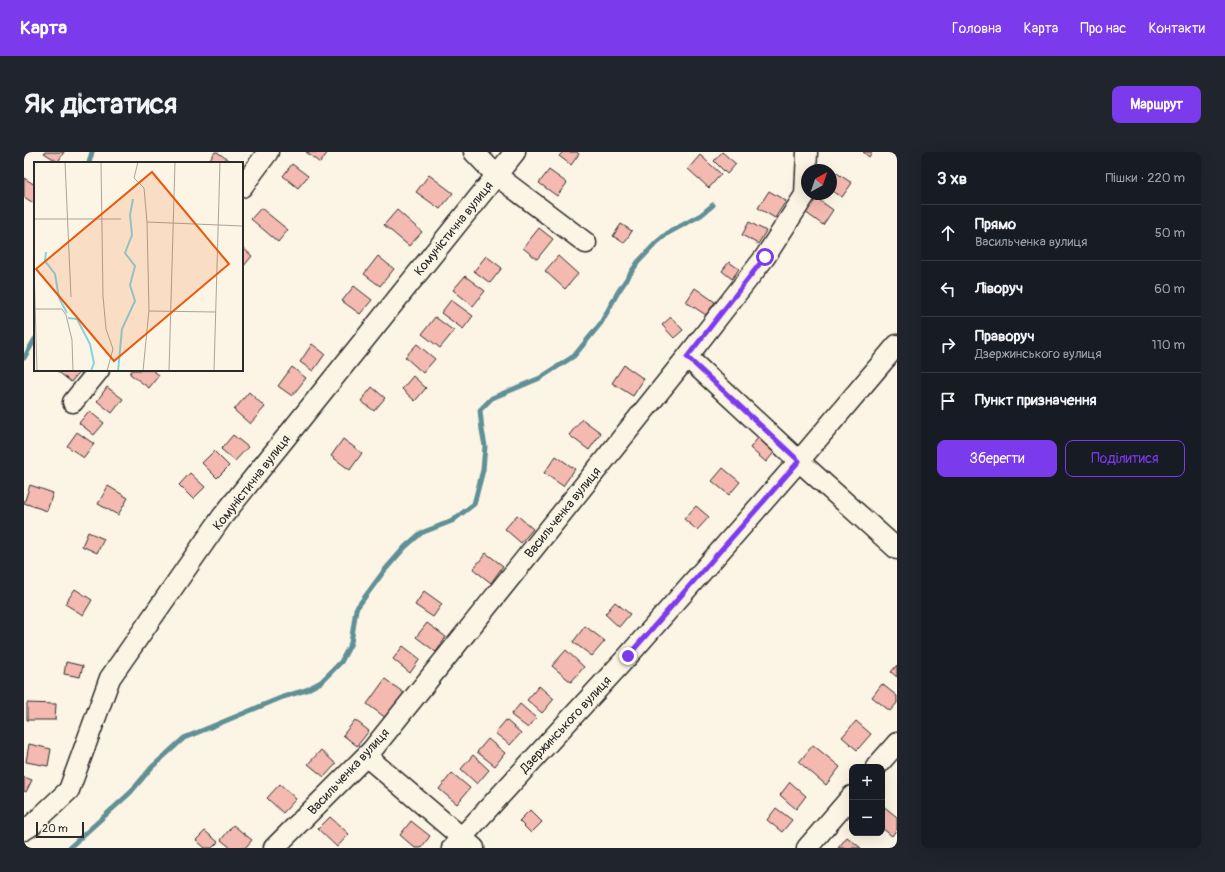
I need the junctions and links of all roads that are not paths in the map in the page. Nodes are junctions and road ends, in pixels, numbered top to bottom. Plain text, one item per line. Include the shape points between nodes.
1 (268, 152) edge
2 (474, 152) edge
3 (515, 152) edge
4 (807, 152) edge
5 (496, 175) junction
6 (243, 186) edge
7 (586, 243) dead end
8 (897, 345) edge
9 (687, 357) junction
10 (98, 371) edge
11 (73, 402) dead end
12 (799, 461) junction
13 (897, 549) edge
14 (897, 743) edge
15 (366, 756) junction
16 (879, 764) edge
17 (849, 799) edge
18 (24, 830) edge
19 (462, 844) edge
20 (274, 848) edge
21 (807, 848) edge

1 - 6 street
2 - 5 street
3 - 5 street, Комуністична вулиця
4 - 9 street, Васильченка вулиця via 805,195 765,257
5 - 7 street
5 - 18 street, Комуністична вулиця via 222,517 110,678 69,790
8 - 12 street, Дзержинського вулиця
9 - 12 street
9 - 15 street, Васильченка вулиця
10 - 11 street
12 - 13 street
12 - 19 street, Дзержинського вулиця
14 - 16 street
15 - 19 street
15 - 20 street, Васильченка вулиця
17 - 21 street

